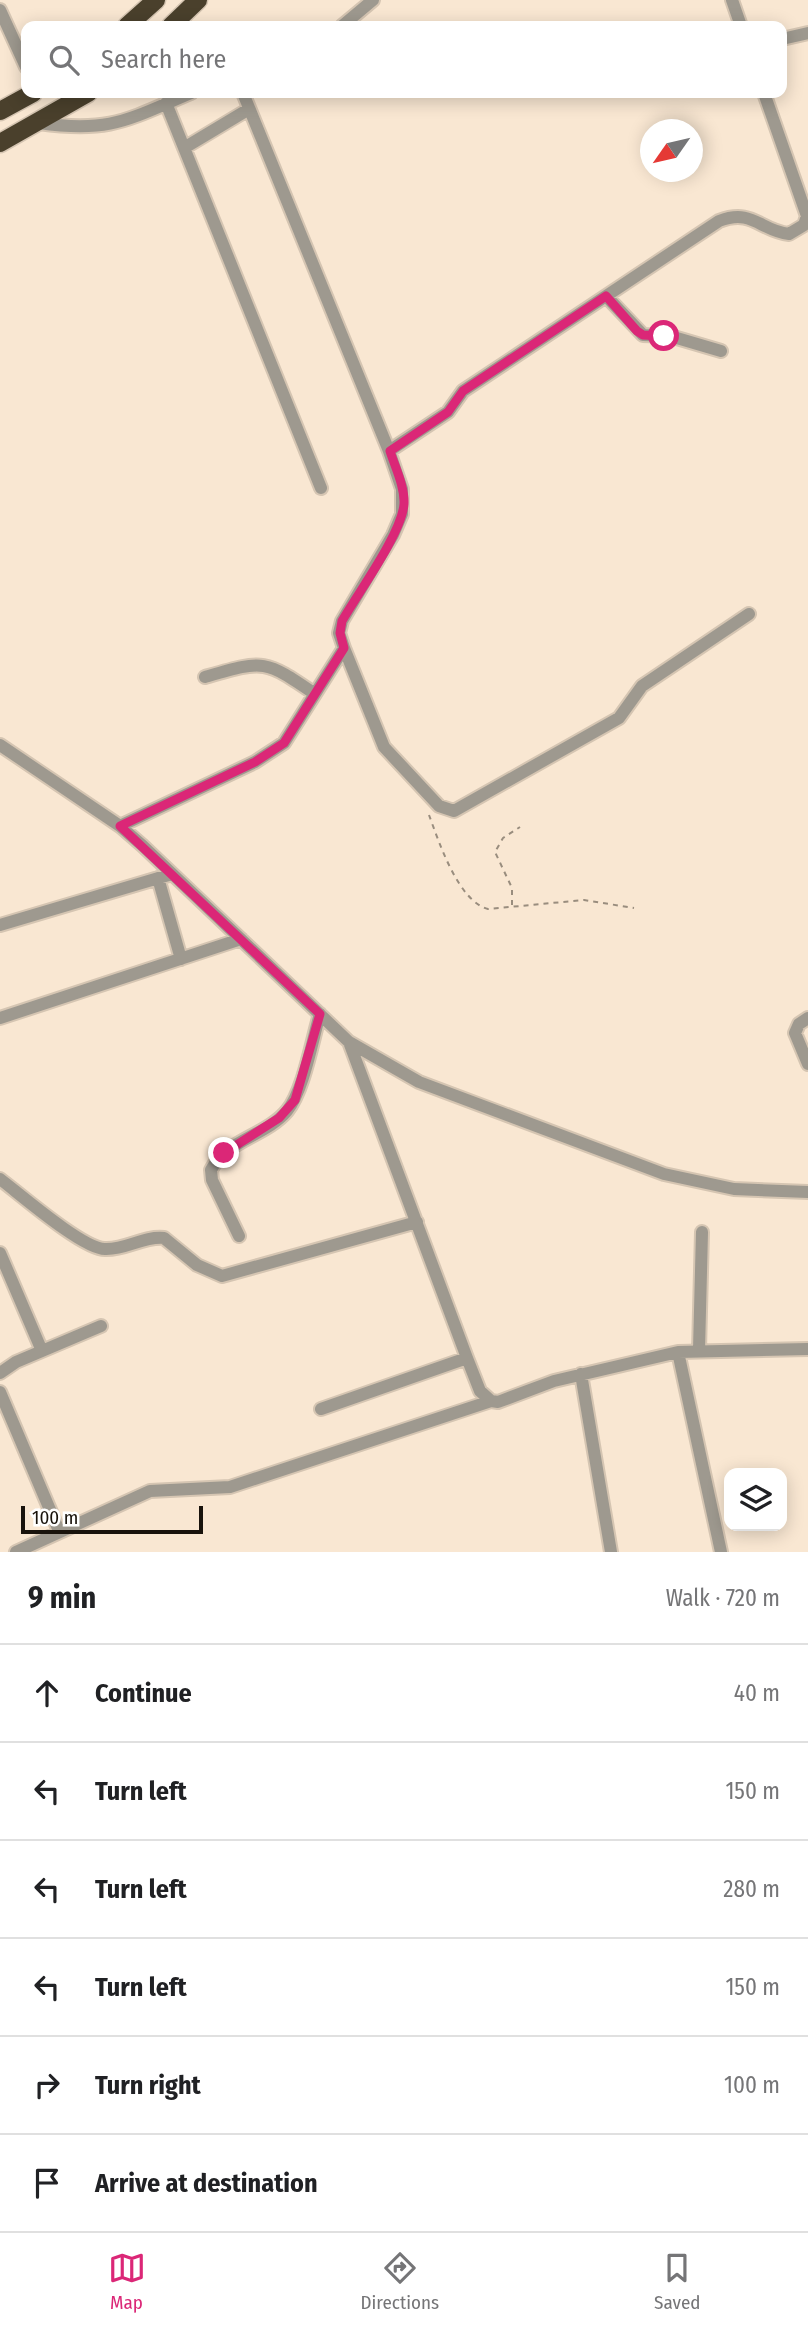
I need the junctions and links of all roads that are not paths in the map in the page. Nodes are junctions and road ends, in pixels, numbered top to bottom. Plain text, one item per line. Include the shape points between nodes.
1 (156, 0) edge
2 (198, 0) edge
3 (373, 0) edge
4 (732, 0) edge
5 (0, 10) edge
6 (133, 21) edge
7 (176, 21) edge
8 (348, 21) edge
9 (739, 21) edge
10 (808, 33) edge
11 (787, 38) edge
12 (21, 56) edge
13 (24, 98) edge
14 (80, 98) edge
15 (178, 98) edge
16 (245, 98) edge
17 (766, 98) edge
18 (166, 103) junction
19 (249, 109) junction
20 (0, 111) edge
21 (39, 123) junction
22 (0, 143) edge
23 (184, 148) junction
24 (606, 296) junction
25 (721, 351) dead end
26 (390, 451) junction
27 (321, 488) dead end
28 (749, 614) dead end
29 (344, 648) junction
30 (205, 677) dead end
31 (315, 694) junction
32 (0, 745) edge
33 (6, 755) edge
34 (120, 826) junction
35 (172, 874) junction
36 (158, 878) junction
37 (0, 925) edge
38 (241, 939) junction
39 (181, 959) junction
40 (320, 1014) junction
41 (0, 1018) edge
42 (808, 1018) edge
43 (349, 1042) junction
44 (808, 1064) edge
45 (0, 1180) edge
46 (808, 1192) edge
47 (417, 1222) junction
48 (702, 1232) dead end
49 (239, 1236) dead end
50 (0, 1253) edge
51 (101, 1326) dead end
52 (808, 1349) edge
53 (699, 1350) junction
54 (42, 1351) junction
55 (678, 1352) junction
56 (467, 1358) junction
57 (0, 1373) edge
58 (581, 1374) junction
59 (0, 1392) edge
60 (491, 1401) junction
61 (321, 1409) dead end
62 (60, 1531) junction
63 (16, 1552) edge
64 (611, 1552) edge
65 (721, 1552) edge

1 - 6 highway
2 - 7 highway
3 - 8 street
4 - 9 street
5 - 12 street
10 - 11 street
13 - 20 highway
14 - 21 highway
15 - 18 street
16 - 19 street
17 - 24 street via 807,216 804,225 783,233 751,218 729,217
18 - 21 street via 107,126 79,129
18 - 23 street
19 - 23 street
19 - 26 street
21 - 22 highway
23 - 27 street
24 - 25 street via 643,335 670,336
24 - 26 street via 463,391 448,412
26 - 29 street via 402,489 402,514 342,621
28 - 29 street via 637,690 619,718 454,811 439,806 384,747
29 - 31 street
30 - 31 street via 260,663 280,670
31 - 34 street via 295,729 273,752
32 - 33 street
33 - 34 street
34 - 35 street
35 - 36 street
35 - 38 street
36 - 37 street
36 - 39 street
38 - 39 street
38 - 40 street
39 - 41 street
40 - 43 street
40 - 49 street via 291,1105 268,1127 224,1153 211,1170
42 - 44 street via 795,1033
43 - 46 street via 419,1083 664,1174 734,1189
43 - 47 street
45 - 47 street via 97,1248 164,1238 197,1265 222,1276
47 - 56 street
48 - 53 street
50 - 54 street
51 - 54 street
52 - 53 street
53 - 55 street
54 - 57 street
55 - 58 street
55 - 65 street
56 - 60 street via 480,1391
56 - 61 street
58 - 60 street via 504,1401
58 - 64 street
59 - 62 street
60 - 62 street via 240,1485 149,1491
62 - 63 street

